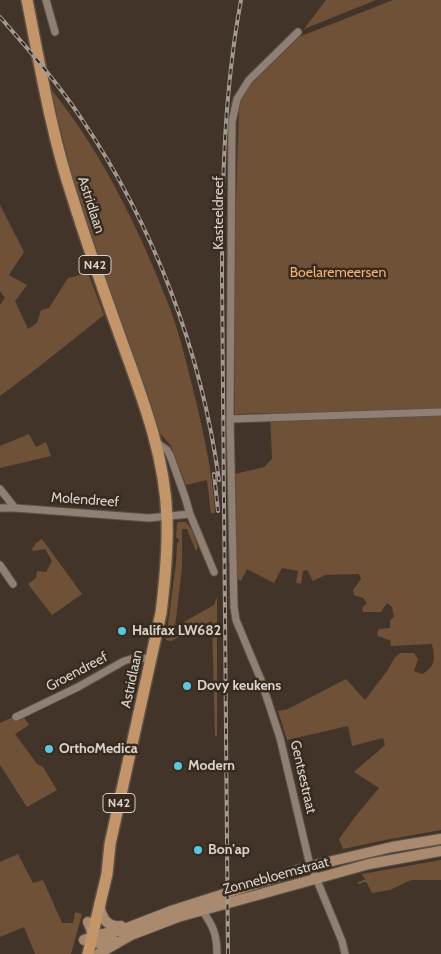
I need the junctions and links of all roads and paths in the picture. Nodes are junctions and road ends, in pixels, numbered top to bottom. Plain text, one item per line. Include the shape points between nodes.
1 (27, 0) edge
2 (46, 0) edge
3 (55, 32) dead end
4 (298, 32) dead end
5 (441, 412) edge
6 (230, 420) junction
7 (156, 442) junction
8 (0, 489) edge
9 (0, 508) edge
10 (15, 508) junction
11 (190, 514) junction
12 (167, 517) junction
13 (0, 565) edge
14 (214, 572) dead end
15 (13, 584) dead end
16 (234, 607) joint
17 (152, 658) junction
18 (16, 717) dead end
19 (441, 839) edge
20 (110, 844) junction
21 (441, 851) edge
22 (310, 866) junction
23 (316, 880) junction
24 (99, 906) junction
25 (202, 910) junction
26 (127, 927) junction
27 (91, 937) junction
28 (122, 940) junction
29 (81, 954) edge
30 (88, 954) edge
31 (98, 954) edge
32 (217, 954) edge
33 (345, 954) edge

1 - 7 main road, Astridlaan / N42 via 71,194
2 - 3 street
4 - 6 street, Kasteeldreef via 249,80 237,99 232,122
5 - 6 street
6 - 16 street, Kasteeldreef
7 - 11 street, Astridlaan via 170,455
7 - 12 main road, Astridlaan / N42
8 - 10 street
9 - 10 street, Molendreef
10 - 12 street, Molendreef
11 - 12 street
11 - 14 street, Astridlaan
12 - 17 main road, Astridlaan / N42 via 166,576
13 - 15 street
16 - 22 street, Gentsestraat via 280,738
17 - 18 street, Groendreef via 124,661
17 - 20 main road, Astridlaan / N42
19 - 22 main road, Zonnebloemstraat
20 - 24 main road, Astridlaan / N42
20 - 27 main road, Astridlaan / N42 via 103,857 88,922
21 - 23 main road, Zonnebloemstraat via 389,860
22 - 23 street, Gentsestraat
22 - 26 main road, Zonnebloemstraat
23 - 25 main road, Zonnebloemstraat
23 - 33 street, Gentsestraat
24 - 26 main road via 108,924
24 - 27 main road, Astridlaan / N42
25 - 28 main road, Zonnebloemstraat
25 - 32 street via 214,928
26 - 27 main road, Zonnebloemstraat
27 - 28 main road via 104,944
27 - 29 main road, Astridlaan / N42
27 - 30 main road, Astridlaan / N42
28 - 31 main road

